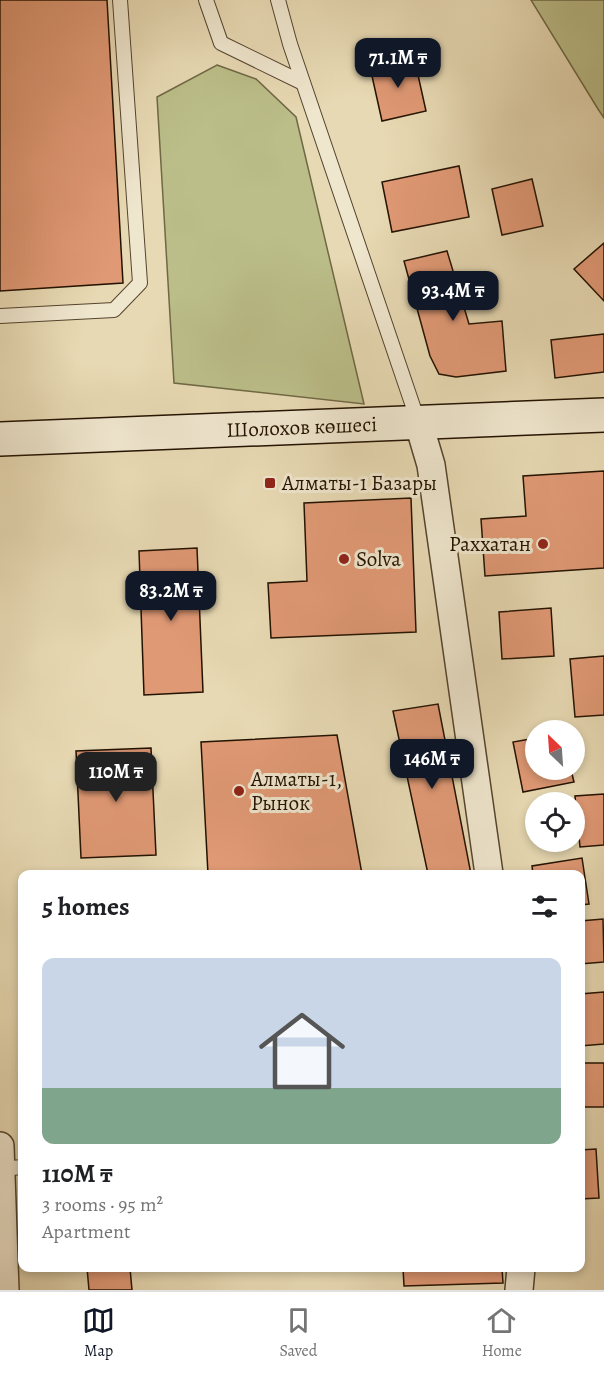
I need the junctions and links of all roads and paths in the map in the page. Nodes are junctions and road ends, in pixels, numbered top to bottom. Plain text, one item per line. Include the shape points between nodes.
1 (120, 0) edge
2 (206, 0) edge
3 (278, 0) edge
4 (303, 83) junction
5 (0, 315) edge
6 (604, 415) edge
7 (418, 421) junction
8 (0, 439) edge
9 (488, 870) edge
10 (8, 1160) edge
11 (521, 1272) edge
12 (6, 1290) edge
13 (519, 1290) edge

1 - 5 lane via 140,283 114,310
2 - 4 lane via 221,43
3 - 4 lane
4 - 7 lane
6 - 7 main road, Шолохов көшесі
7 - 8 main road, Шолохов көшесі
7 - 9 street via 430,465
10 - 12 street
11 - 13 street

